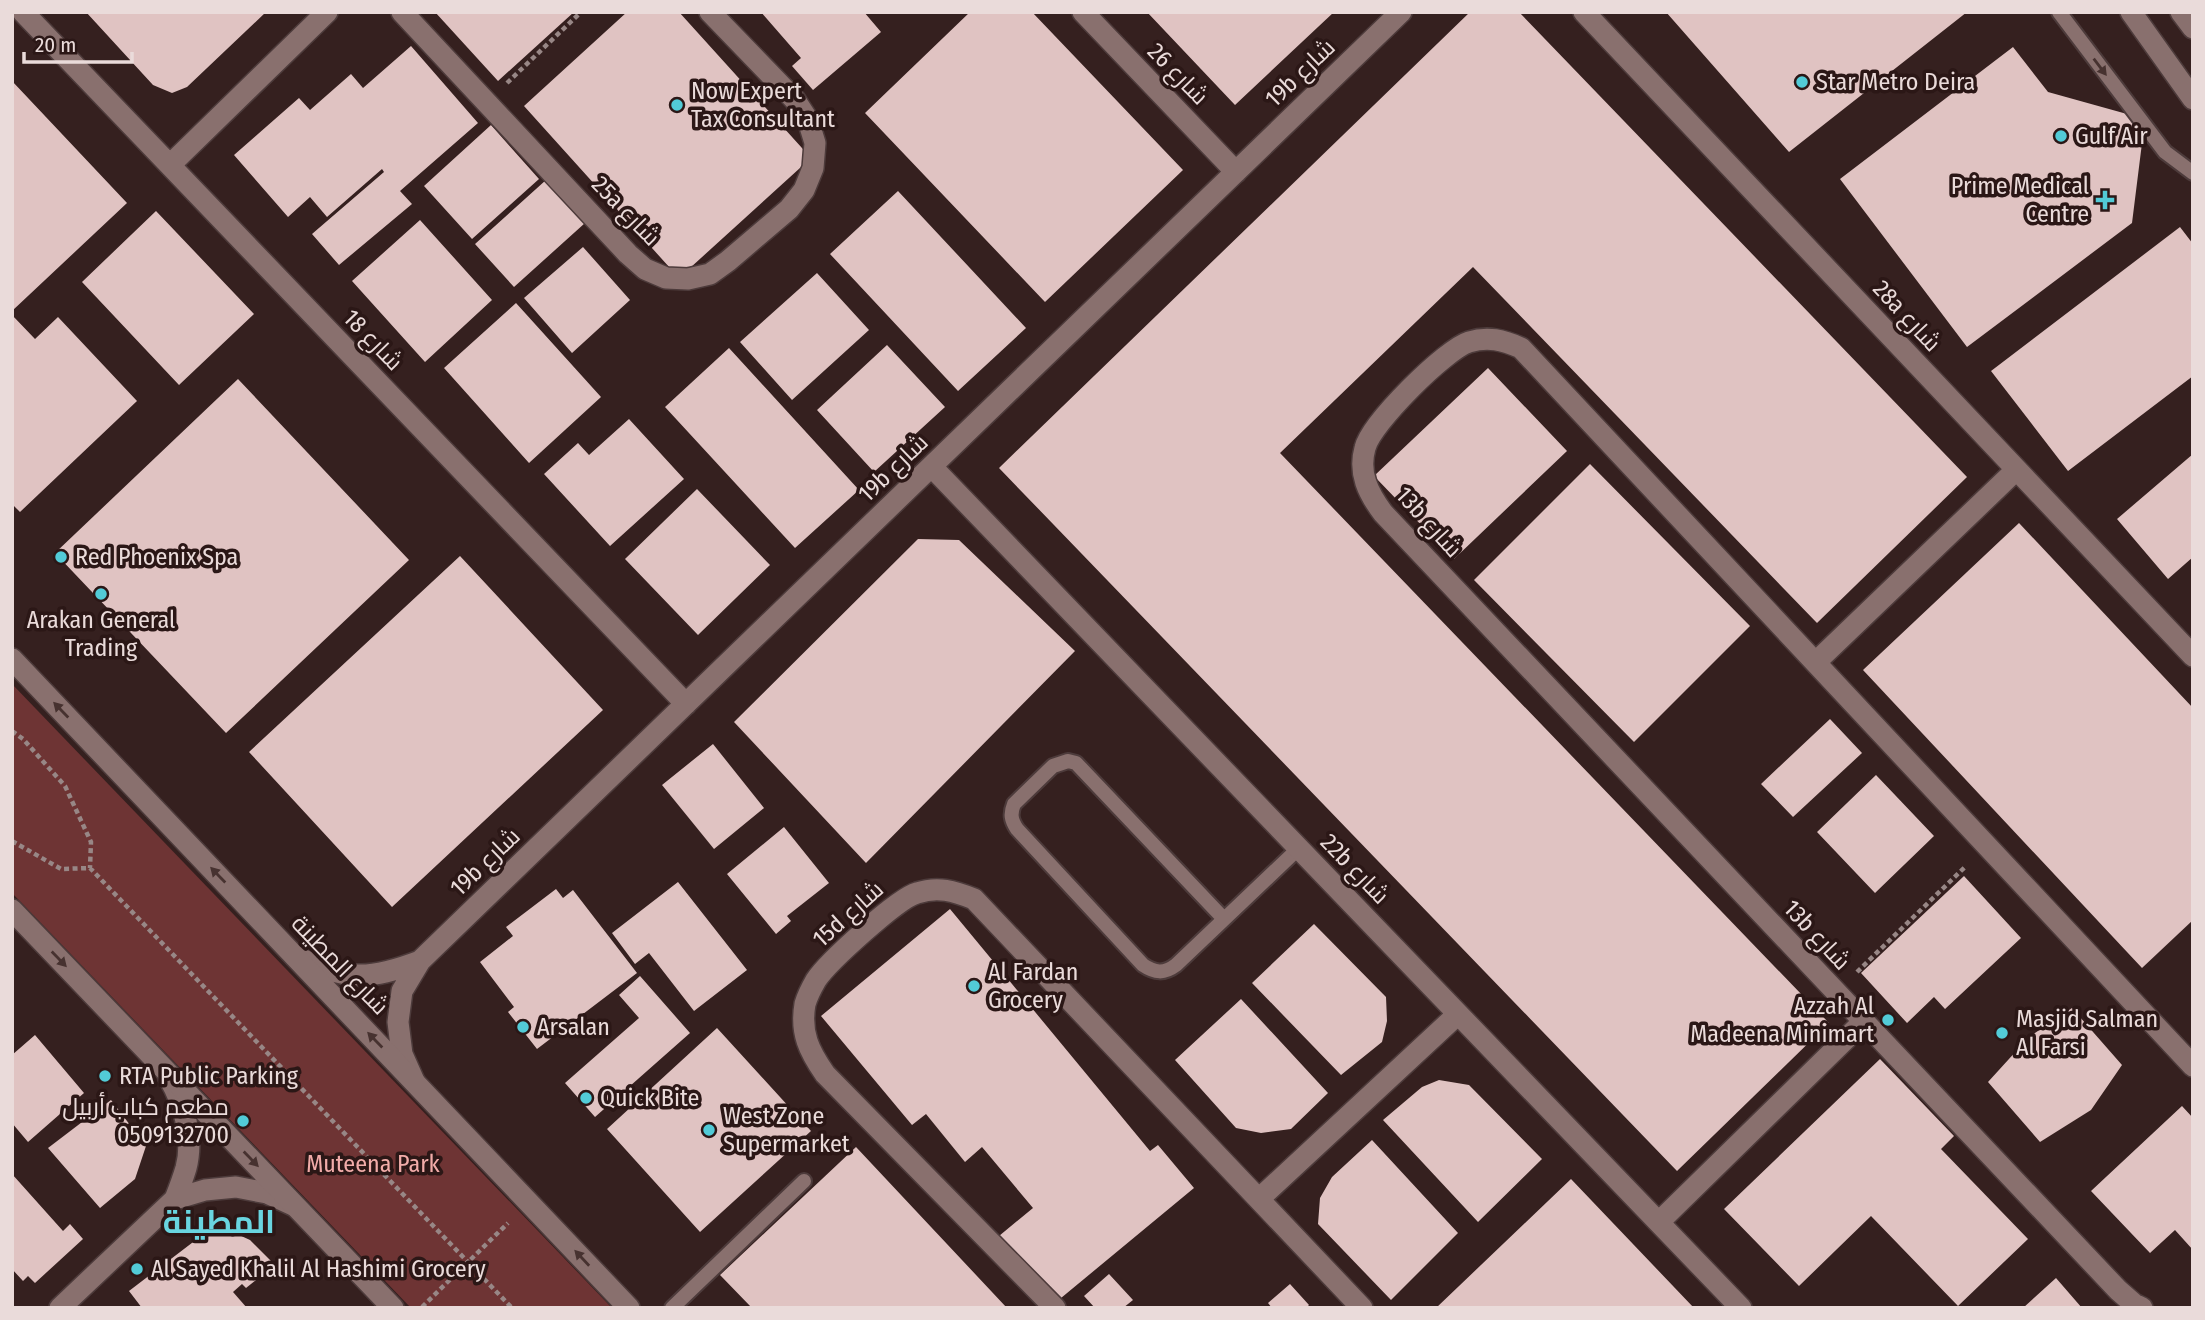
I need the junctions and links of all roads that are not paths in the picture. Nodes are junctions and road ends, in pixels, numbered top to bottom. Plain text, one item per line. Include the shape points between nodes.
1 (23, 12) edge
2 (327, 12) edge
3 (402, 12) edge
4 (710, 12) edge
5 (1083, 12) edge
6 (1401, 12) edge
7 (1584, 12) edge
8 (2059, 12) edge
9 (2131, 12) edge
10 (2181, 12) edge
11 (2193, 28) edge
12 (2193, 99) edge
13 (170, 165) junction
14 (1236, 172) junction
15 (2193, 173) edge
16 (932, 467) junction
17 (2016, 470) junction
18 (2193, 656) edge
19 (12, 659) edge
20 (1816, 662) junction
21 (685, 704) junction
22 (1299, 848) junction
23 (12, 910) edge
24 (1224, 919) junction
25 (295, 957) junction
26 (420, 961) junction
27 (1458, 1014) junction
28 (1864, 1022) junction
29 (161, 1065) junction
30 (2193, 1066) edge
31 (415, 1083) junction
32 (804, 1181) dead end
33 (175, 1199) junction
34 (1259, 1199) junction
35 (296, 1206) junction
36 (1659, 1222) junction
37 (60, 1308) edge
38 (393, 1308) edge
39 (629, 1308) edge
40 (672, 1308) edge
41 (1055, 1308) edge
42 (1362, 1308) edge
43 (1741, 1308) edge
44 (2142, 1308) edge

1 - 13 street, شارع 18
2 - 13 street
3 - 4 street, 25a شارع via 645,269 666,278 688,279 710,274 729,261 789,209 813,168 815,143 808,120
5 - 14 street, شارع 26
6 - 14 street, 19b شارع
7 - 17 street, 28a شارع
8 -> 15 lane via 2165,152
9 - 12 street
10 - 11 street
13 - 21 street, شارع 18
14 - 16 street, 19b شارع
16 - 21 street, 19b شارع
16 - 22 street, 22b شارع
17 - 18 street, 28a شارع
17 - 20 street
25 -> 19 street, شارع المطينة
20 - 28 street, 13b شارع via 1521,348 1504,340 1466,342 1450,352 1375,426 1365,447 1363,471 1369,494 1383,513
20 - 30 street, 13b شارع
21 - 26 street, 19b شارع
22 - 24 lane
22 - 27 street, 22b شارع
23 -> 29 street
24 - 24 lane via 1168,971 1151,970 1017,829 1012,821 1014,804 1053,766 1076,763
25 - 26 street, 19b شارع via 325,970 358,976 390,973
31 -> 25 street, شارع المطينة
26 - 31 street, 19b شارع via 402,991 398,1022 402,1054
27 - 34 street
27 - 36 street, 22b شارع
28 - 36 street
28 - 44 street, 13b شارع via 2118,1290
29 - 33 street via 179,1096 188,1130 187,1166
29 -> 35 street
39 -> 31 street, شارع المطينة
32 - 40 lane
33 - 35 street via 236,1187 267,1193
33 - 37 street
34 - 41 street, 15d شارع via 974,899 955,891 914,893 896,903 817,979 805,1002 803,1028 810,1053 825,1074
34 - 42 street, 15d شارع
35 - 38 street
36 - 43 street, 22b شارع

